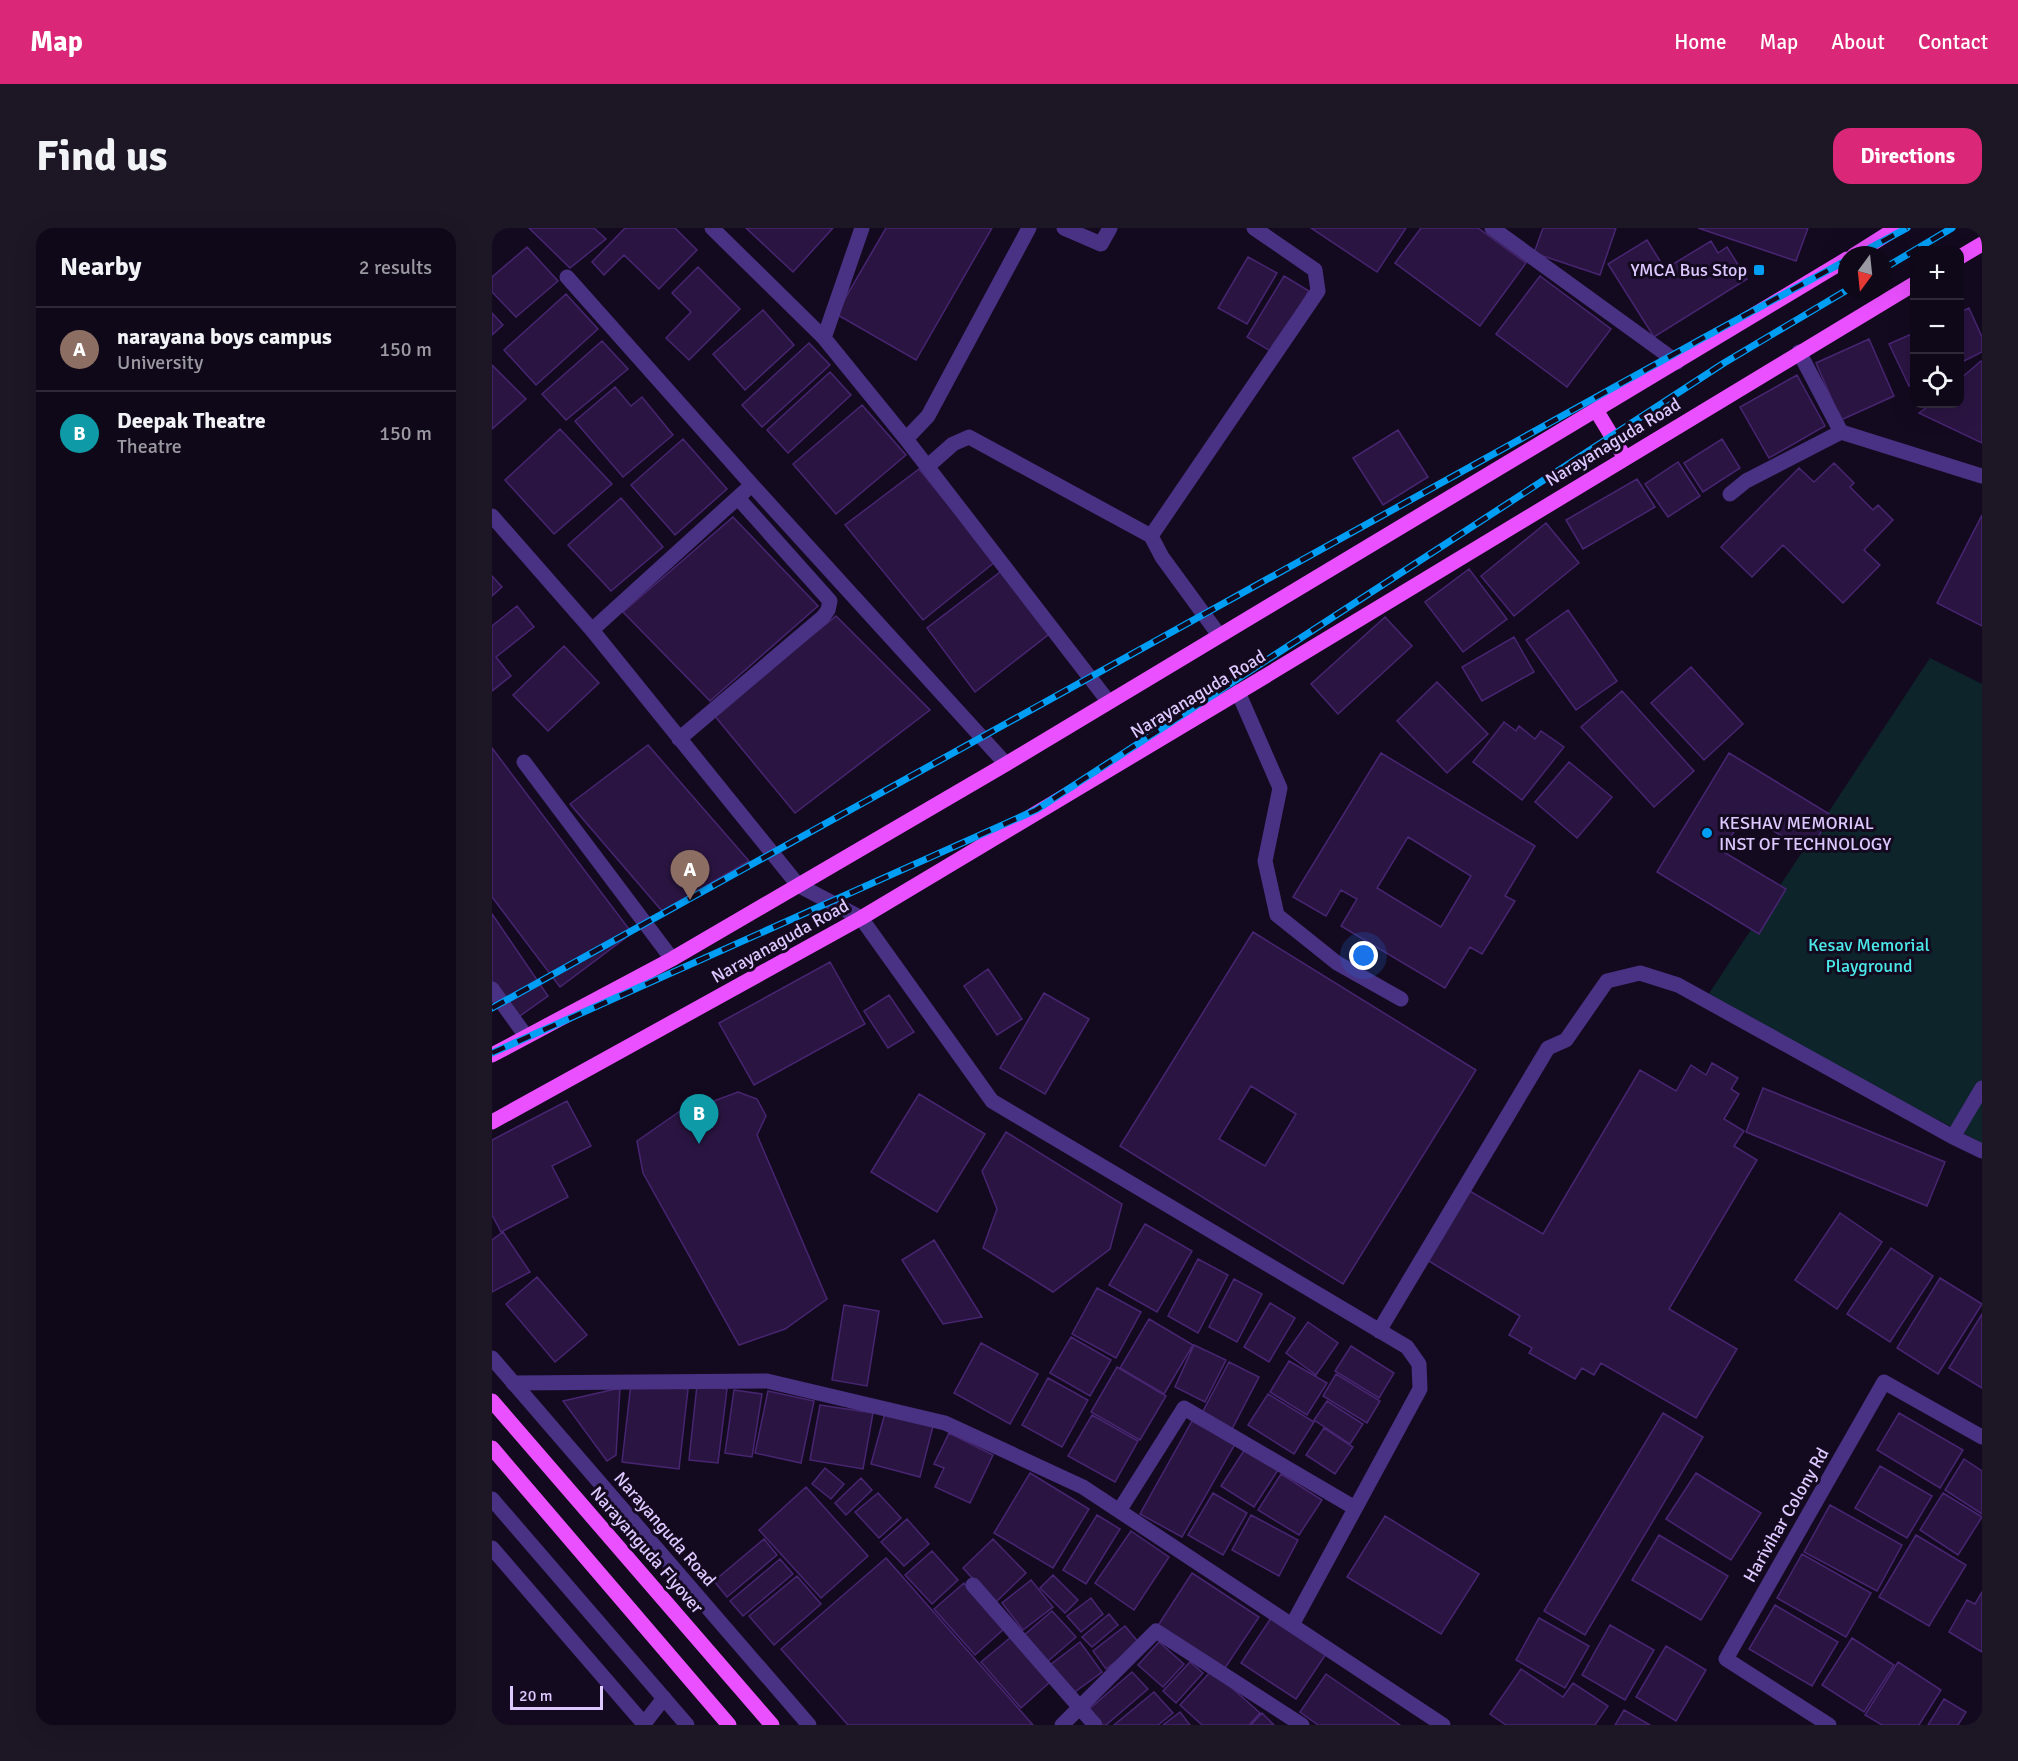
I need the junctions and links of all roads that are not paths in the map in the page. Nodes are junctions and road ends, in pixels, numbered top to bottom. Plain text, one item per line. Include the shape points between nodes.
1 (712, 228) edge
2 (862, 228) edge
3 (1029, 228) edge
4 (1064, 228) edge
5 (1110, 228) edge
6 (1254, 228) edge
7 (1492, 228) edge
8 (1897, 228) edge
9 (1982, 244) edge
10 (1868, 246) edge
11 (1964, 254) edge
12 (1838, 264) edge
13 (567, 277) dead end
14 (1910, 286) edge
15 (824, 338) junction
16 (1799, 352) junction
17 (1677, 362) junction
18 (1596, 410) junction
19 (1841, 432) junction
20 (906, 439) junction
21 (1625, 458) junction
22 (928, 466) junction
23 (1982, 476) edge
24 (752, 485) junction
25 (1730, 494) dead end
26 (738, 498) junction
27 (492, 516) edge
28 (1151, 536) junction
29 (592, 630) junction
30 (1219, 635) junction
31 (1238, 692) junction
32 (1108, 701) junction
33 (680, 739) junction
34 (524, 762) dead end
35 (1006, 764) junction
36 (798, 885) junction
37 (861, 918) junction
38 (672, 959) junction
39 (492, 989) edge
40 (1401, 999) dead end
41 (526, 1036) junction
42 (492, 1055) edge
43 (1982, 1088) edge
44 (492, 1122) edge
45 (1953, 1137) junction
46 (1982, 1151) edge
47 (1379, 1331) junction
48 (492, 1358) edge
49 (513, 1383) junction
50 (492, 1401) edge
51 (1982, 1437) edge
52 (492, 1448) edge
53 (492, 1499) edge
54 (1355, 1508) junction
55 (1119, 1511) junction
56 (492, 1548) edge
57 (973, 1585) dead end
58 (1292, 1625) junction
59 (664, 1698) junction
60 (1080, 1707) junction
61 (644, 1725) edge
62 (687, 1725) edge
63 (729, 1725) edge
64 (772, 1725) edge
65 (809, 1725) edge
66 (1062, 1725) edge
67 (1095, 1725) edge
68 (1302, 1725) edge
69 (1443, 1725) edge
70 (1829, 1725) edge

1 - 15 street
2 - 15 street
3 - 20 street via 928,416
4 - 5 street via 1101,244
6 - 28 street via 1315,270 1318,291
7 - 17 street
8 - 10 main road
9 - 11 main road
12 - 17 main road, Narayanaguda Road
13 - 24 street
14 - 16 main road, Narayanaguda Road
15 - 20 street
16 - 19 street
16 - 21 main road, Narayanaguda Road
17 - 18 main road, Narayanaguda Road
18 - 21 main road
18 - 30 main road, Narayanaguda Road
19 - 23 street
19 - 25 street via 1746,481
20 - 22 street
21 - 31 main road, Narayanaguda Road
22 - 28 street via 953,444 969,437
22 - 32 street
24 - 26 street
24 - 35 street
26 - 29 street
26 - 33 street via 830,601 828,610
27 - 29 street
28 - 30 street
29 - 33 street
30 - 32 main road, Narayanaguda Road
31 - 37 main road, Narayanaguda Road
31 - 40 street via 1280,788 1264,861 1278,915 1337,963
32 - 35 main road, Narayanaguda Road
33 - 36 street
34 - 38 street
35 - 36 main road, Narayanaguda Road
36 - 37 street
36 - 38 main road, Narayanaguda Road
37 - 44 main road, Narayanaguda Road
37 - 47 street via 992,1101
38 - 41 main road, Narayanaguda Road
39 - 41 street
41 - 42 main road, Narayanaguda Road
43 - 45 street
45 - 46 street
45 - 47 street via 1678,985 1640,973 1607,981 1566,1040 1548,1048
47 - 54 street via 1407,1347 1419,1364 1420,1389
48 - 49 street, Narayanguda Road
49 - 55 street via 767,1381 945,1423 1083,1487
49 - 65 street, Narayanguda Road
50 - 64 main road, Narayanguda Flyover
51 - 70 street, Harivihar Colony Rd via 1884,1382 1726,1659
52 - 63 main road
53 - 59 street
54 - 55 street via 1184,1408
54 - 58 street
55 - 58 street
56 - 61 street
57 - 60 street
58 - 69 street
59 - 61 street
59 - 62 street
60 - 66 street
60 - 67 street
60 - 68 street via 1156,1631

